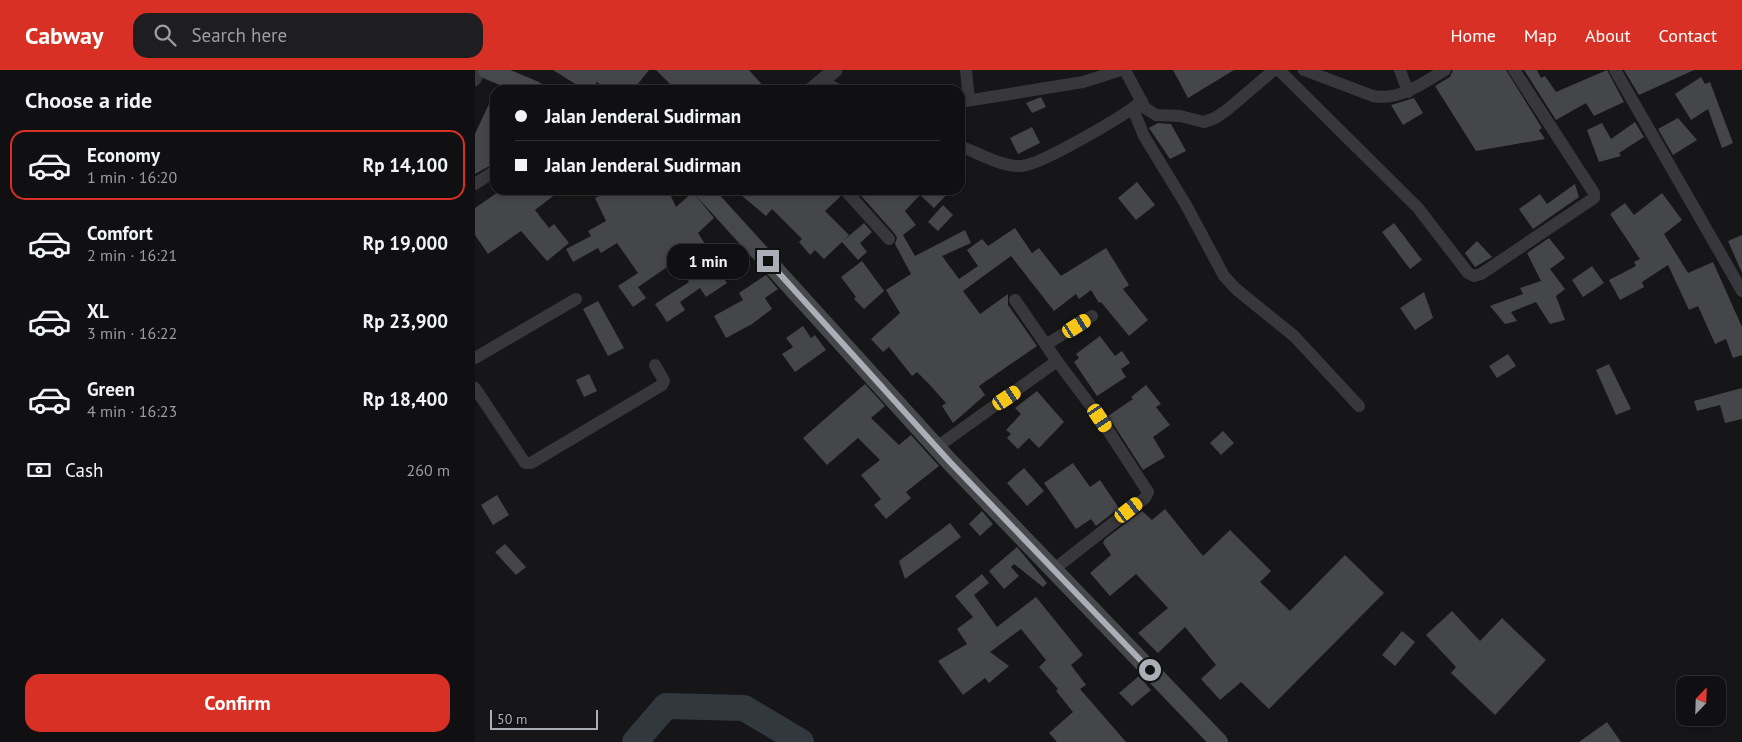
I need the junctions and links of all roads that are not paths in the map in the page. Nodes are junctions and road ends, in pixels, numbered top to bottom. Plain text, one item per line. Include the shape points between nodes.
1 (480, 70) edge
2 (487, 70) edge
3 (1121, 70) edge
4 (1125, 70) edge
5 (1274, 70) edge
6 (1279, 70) edge
7 (1304, 70) edge
8 (1400, 70) edge
9 (1445, 70) edge
10 (1514, 70) edge
11 (1615, 70) edge
12 (967, 74) edge
13 (475, 80) edge
14 (523, 85) edge
15 (1408, 92) junction
16 (966, 98) edge
17 (1137, 105) junction
18 (965, 148) edge
19 (490, 174) edge
20 (475, 184) edge
21 (708, 195) edge
22 (850, 195) edge
23 (889, 238) dead end
24 (1742, 291) edge
25 (576, 299) dead end
26 (1015, 300) dead end
27 (1092, 316) dead end
28 (1047, 344) junction
29 (475, 358) edge
30 (1057, 361) junction
31 (655, 365) dead end
32 (475, 388) edge
33 (1359, 406) dead end
34 (937, 447) junction
35 (1053, 570) junction
36 (1219, 742) edge

1 - 13 street
2 - 14 main road
3 - 16 street via 1083,82
4 - 17 street
5 - 17 street via 1227,110 1204,122 1156,115
6 - 10 street via 1418,208 1468,274 1473,276 1481,274 1594,198
7 - 15 street via 1373,96 1385,98
8 - 15 street
9 - 15 street
11 - 24 street
12 - 16 street
17 - 18 street via 1028,166 1011,165
17 - 33 street via 1144,136 1224,276 1294,336
19 - 20 street
21 - 34 main road
22 - 23 street
25 - 29 street
26 - 28 street
27 - 28 street
28 - 30 street
30 - 34 street
30 - 35 street via 1100,418 1148,492 1145,498
31 - 32 street via 664,381 662,385 531,463 525,463
34 - 35 main road
35 - 36 main road

